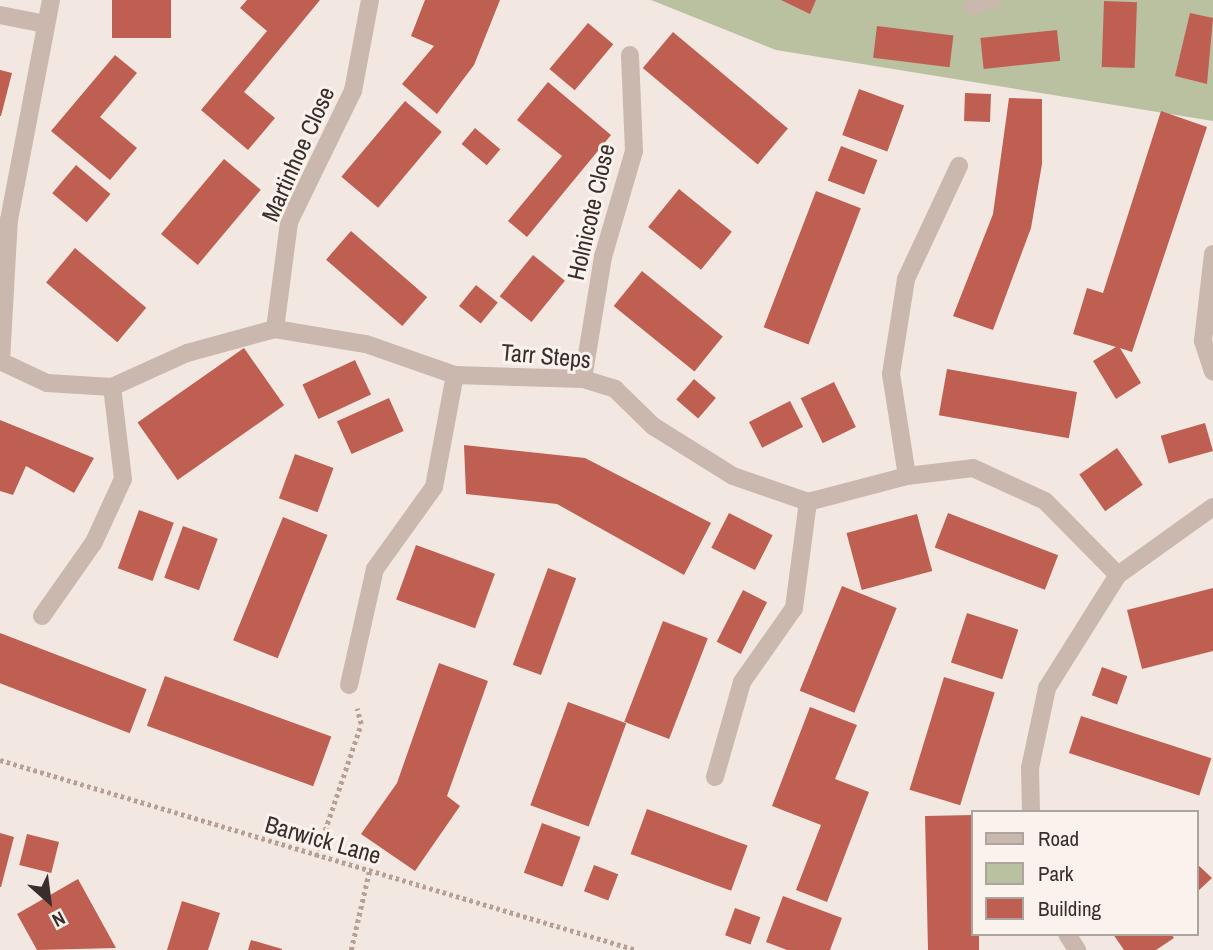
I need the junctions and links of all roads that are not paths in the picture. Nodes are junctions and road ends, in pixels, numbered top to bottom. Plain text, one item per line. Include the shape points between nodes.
1 (51, 0) edge
2 (370, 0) edge
3 (992, 0) edge
4 (973, 6) dead end
5 (0, 15) edge
6 (46, 24) junction
7 (630, 55) dead end
8 (959, 166) dead end
9 (1213, 254) edge
10 (275, 329) junction
11 (1, 361) edge
12 (1213, 371) edge
13 (456, 375) junction
14 (583, 379) junction
15 (112, 387) junction
16 (907, 476) junction
17 (808, 502) junction
18 (1213, 507) edge
19 (1118, 575) junction
20 (42, 616) dead end
21 (349, 685) road end
22 (715, 777) dead end
23 (1031, 810) edge

1 - 6 street
2 - 10 street, Martinhoe Close via 353,91 289,222
3 - 4 street
5 - 6 street
6 - 11 street via 9,220
7 - 14 street, Holnicote Close via 634,151 603,257
8 - 16 street via 906,279 891,374
9 - 12 street via 1203,341
10 - 13 street, Tarr Steps via 366,344
10 - 15 street, Tarr Steps via 187,352
11 - 15 street, Tarr Steps via 47,383
13 - 14 street, Tarr Steps
13 - 21 street via 434,487 375,569
14 - 17 street, Tarr Steps via 615,390 653,426 733,476
15 - 20 street via 123,479 94,542
16 - 17 street
16 - 19 street via 973,468 1045,501
17 - 22 street via 794,608 742,682
18 - 19 street
19 - 23 street via 1047,688 1030,768

